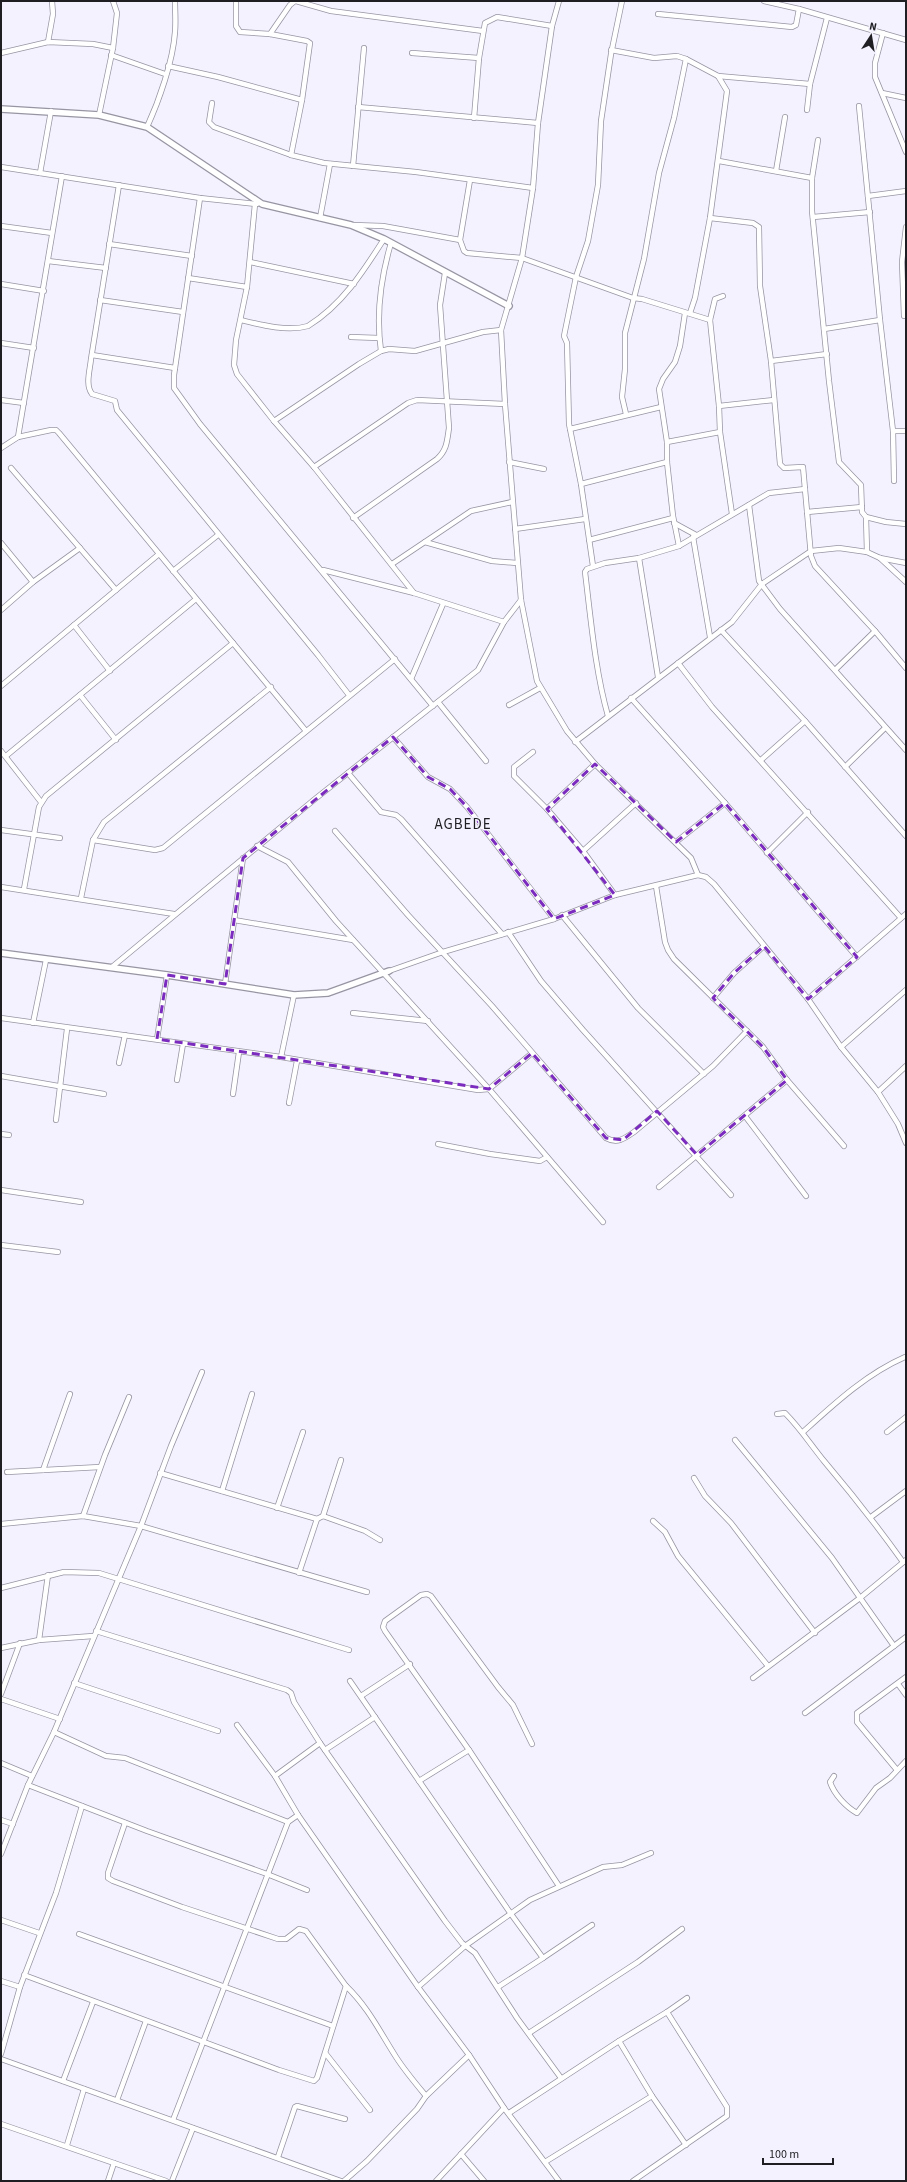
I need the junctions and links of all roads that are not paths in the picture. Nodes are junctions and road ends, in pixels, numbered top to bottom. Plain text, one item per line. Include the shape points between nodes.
1 (52, 1) edge
2 (113, 1) edge
3 (175, 1) edge
4 (236, 1) edge
5 (296, 1) edge
6 (559, 1) edge
7 (622, 1) edge
8 (764, 1) edge
9 (799, 9) junction
10 (658, 14) dead end
11 (827, 18) junction
12 (552, 26) junction
13 (484, 31) junction
14 (883, 33) junction
15 (270, 34) junction
16 (906, 40) edge
17 (48, 42) junction
18 (112, 48) junction
19 (364, 48) dead end
20 (611, 50) junction
21 (1, 53) edge
22 (412, 53) dead end
23 (111, 55) junction
24 (478, 58) junction
25 (686, 59) junction
26 (168, 66) junction
27 (165, 74) junction
28 (718, 76) junction
29 (810, 84) junction
30 (882, 93) junction
31 (906, 98) edge
32 (302, 100) junction
33 (212, 103) dead end
34 (859, 106) dead end
35 (358, 107) junction
36 (1, 109) edge
37 (807, 110) dead end
38 (51, 112) junction
39 (99, 115) junction
40 (784, 117) dead end
41 (474, 118) junction
42 (538, 123) junction
43 (146, 127) junction
44 (818, 140) dead end
45 (906, 152) edge
46 (291, 155) junction
47 (719, 161) junction
48 (330, 164) junction
49 (353, 166) junction
50 (1, 167) edge
51 (776, 171) junction
52 (40, 173) junction
53 (62, 176) junction
54 (812, 178) junction
55 (470, 180) junction
56 (119, 185) junction
57 (533, 188) junction
58 (906, 191) edge
59 (868, 196) junction
60 (200, 198) junction
61 (255, 204) junction
62 (262, 204) junction
63 (870, 212) junction
64 (813, 217) junction
65 (320, 218) junction
66 (710, 218) junction
67 (351, 225) junction
68 (1, 226) edge
69 (906, 226) edge
70 (52, 233) junction
71 (384, 239) junction
72 (460, 240) junction
73 (391, 243) junction
74 (109, 244) junction
75 (192, 256) junction
76 (522, 258) junction
77 (48, 261) junction
78 (250, 262) junction
79 (106, 268) junction
80 (445, 273) junction
81 (576, 277) junction
82 (188, 278) junction
83 (1, 284) edge
84 (354, 284) junction
85 (247, 288) junction
86 (44, 291) junction
87 (723, 296) dead end
88 (633, 298) junction
89 (100, 300) junction
90 (509, 306) junction
91 (183, 312) junction
92 (687, 313) junction
93 (904, 316) dead end
94 (241, 320) junction
95 (710, 320) junction
96 (880, 320) junction
97 (824, 329) junction
98 (501, 330) junction
99 (351, 337) dead end
100 (379, 338) junction
101 (1, 343) edge
102 (443, 343) junction
103 (34, 348) junction
104 (381, 351) junction
105 (827, 354) junction
106 (92, 355) junction
107 (771, 361) junction
108 (175, 368) junction
109 (1, 400) edge
110 (774, 400) junction
111 (447, 402) junction
112 (24, 403) junction
113 (505, 404) junction
114 (719, 406) junction
115 (661, 407) junction
116 (626, 414) junction
117 (274, 421) junction
118 (570, 428) junction
119 (893, 431) junction
120 (906, 431) edge
121 (720, 432) junction
122 (18, 437) junction
123 (667, 442) junction
124 (1, 448) edge
125 (509, 462) junction
126 (667, 462) junction
127 (314, 467) junction
128 (12, 468) dead end
129 (544, 469) dead end
130 (894, 481) dead end
131 (581, 484) junction
132 (805, 489) junction
133 (512, 502) junction
134 (749, 505) junction
135 (862, 507) junction
136 (807, 512) junction
137 (732, 514) junction
138 (866, 517) junction
139 (353, 518) junction
140 (673, 518) junction
141 (585, 519) junction
142 (674, 523) junction
143 (906, 524) edge
144 (515, 529) junction
145 (218, 535) junction
146 (694, 536) junction
147 (589, 540) junction
148 (426, 542) junction
149 (1, 543) edge
150 (679, 546) junction
151 (80, 548) junction
152 (811, 552) junction
153 (867, 552) junction
154 (159, 554) junction
155 (639, 558) junction
156 (880, 558) junction
157 (517, 563) junction
158 (906, 563) edge
159 (392, 564) junction
160 (593, 566) junction
161 (322, 570) junction
162 (173, 571) junction
163 (33, 582) junction
164 (906, 582) edge
165 (762, 584) junction
166 (116, 590) junction
167 (414, 593) junction
168 (196, 599) junction
169 (521, 600) junction
170 (443, 604) junction
171 (1, 610) edge
172 (504, 622) junction
173 (74, 625) junction
174 (721, 630) junction
175 (875, 631) junction
176 (710, 637) junction
177 (234, 643) junction
178 (395, 659) junction
179 (678, 663) junction
180 (906, 668) edge
181 (110, 670) junction
182 (835, 670) junction
183 (658, 677) junction
184 (411, 679) junction
185 (1, 686) edge
186 (270, 687) junction
187 (540, 688) junction
188 (80, 695) junction
189 (349, 695) junction
190 (631, 698) junction
191 (438, 702) junction
192 (509, 705) dead end
193 (433, 706) junction
194 (608, 716) junction
195 (805, 721) junction
196 (885, 728) junction
197 (306, 730) junction
198 (393, 737) junction
199 (116, 740) junction
200 (575, 742) junction
201 (906, 750) edge
202 (1, 751) edge
203 (533, 752) dead end
204 (6, 756) junction
205 (761, 760) junction
206 (486, 761) dead end
207 (595, 764) junction
208 (845, 768) junction
209 (348, 773) junction
210 (41, 802) junction
211 (636, 803) junction
212 (725, 803) junction
213 (547, 809) junction
214 (808, 812) junction
215 (1, 830) edge
216 (335, 831) dead end
217 (33, 834) junction
218 (906, 836) edge
219 (60, 838) dead end
220 (93, 840) junction
221 (676, 842) junction
222 (257, 846) junction
223 (583, 851) junction
224 (767, 853) junction
225 (243, 858) junction
226 (698, 875) junction
227 (1, 886) edge
228 (656, 886) junction
229 (24, 889) junction
230 (614, 894) junction
231 (82, 898) junction
232 (174, 914) junction
233 (906, 914) edge
234 (562, 915) junction
235 (901, 918) junction
236 (554, 919) junction
237 (234, 920) junction
238 (508, 932) junction
239 (502, 934) junction
240 (353, 940) junction
241 (764, 946) junction
242 (443, 952) junction
243 (1, 953) edge
244 (857, 957) junction
245 (46, 960) junction
246 (112, 967) junction
247 (387, 972) junction
248 (167, 975) junction
249 (225, 984) junction
250 (906, 990) edge
251 (294, 995) junction
252 (713, 998) junction
253 (808, 999) junction
254 (354, 1013) dead end
255 (1, 1018) edge
256 (428, 1021) junction
257 (33, 1023) junction
258 (67, 1029) junction
259 (747, 1031) junction
260 (125, 1035) junction
261 (157, 1039) junction
262 (183, 1044) junction
263 (841, 1047) junction
264 (239, 1052) junction
265 (532, 1053) junction
266 (281, 1057) junction
267 (297, 1061) junction
268 (119, 1063) dead end
269 (906, 1066) edge
270 (704, 1074) junction
271 (1, 1076) edge
272 (177, 1080) dead end
273 (786, 1080) junction
274 (59, 1085) junction
275 (489, 1090) junction
276 (878, 1092) junction
277 (104, 1094) dead end
278 (233, 1094) dead end
279 (289, 1103) dead end
280 (657, 1111) junction
281 (745, 1116) junction
282 (56, 1120) dead end
283 (1, 1134) edge
284 (9, 1135) dead end
285 (906, 1143) edge
286 (438, 1144) dead end
287 (844, 1146) dead end
288 (697, 1155) junction
289 (547, 1157) junction
290 (659, 1187) dead end
291 (1, 1190) edge
292 (731, 1195) dead end
293 (806, 1196) dead end
294 (81, 1202) dead end
295 (604, 1222) dead end
296 (1, 1245) edge
297 (58, 1252) dead end
298 (905, 1357) dead end
299 (202, 1372) dead end
300 (70, 1394) dead end
301 (252, 1394) dead end
302 (129, 1397) dead end
303 (777, 1414) dead end
304 (906, 1417) edge
305 (303, 1432) dead end
306 (803, 1432) junction
307 (887, 1432) dead end
308 (735, 1440) dead end
309 (341, 1460) dead end
310 (100, 1467) junction
311 (43, 1470) junction
312 (7, 1472) dead end
313 (160, 1473) junction
314 (694, 1478) dead end
315 (222, 1491) junction
316 (906, 1491) edge
317 (277, 1508) junction
318 (83, 1516) junction
319 (323, 1516) junction
320 (871, 1517) junction
321 (317, 1519) junction
322 (653, 1521) dead end
323 (1, 1524) edge
324 (141, 1526) junction
325 (380, 1540) dead end
326 (905, 1561) edge
327 (299, 1573) junction
328 (48, 1575) junction
329 (118, 1578) junction
330 (1, 1588) edge
331 (367, 1592) dead end
332 (860, 1598) junction
333 (96, 1631) junction
334 (814, 1633) junction
335 (93, 1636) junction
336 (906, 1637) edge
337 (39, 1640) junction
338 (20, 1643) junction
339 (894, 1646) junction
340 (1, 1648) edge
341 (349, 1650) dead end
342 (410, 1664) junction
343 (768, 1666) junction
344 (906, 1677) edge
345 (753, 1678) dead end
346 (350, 1681) dead end
347 (74, 1683) junction
348 (898, 1684) junction
349 (1, 1694) edge
350 (906, 1695) edge
351 (361, 1696) junction
352 (1, 1699) edge
353 (805, 1713) dead end
354 (375, 1717) junction
355 (60, 1719) junction
356 (237, 1724) dead end
357 (218, 1731) dead end
358 (54, 1732) junction
359 (320, 1743) junction
360 (532, 1744) dead end
361 (325, 1750) junction
362 (469, 1750) junction
363 (906, 1761) edge
364 (1, 1763) edge
365 (897, 1770) junction
366 (32, 1776) junction
367 (275, 1776) junction
368 (834, 1776) dead end
369 (419, 1781) junction
370 (28, 1785) junction
371 (82, 1806) junction
372 (298, 1815) junction
373 (1, 1820) edge
374 (288, 1822) junction
375 (125, 1823) junction
376 (13, 1824) junction
377 (651, 1853) dead end
378 (1, 1854) edge
379 (267, 1874) junction
380 (559, 1886) junction
381 (307, 1890) dead end
382 (511, 1914) junction
383 (1, 1920) edge
384 (592, 1925) dead end
385 (246, 1929) junction
386 (682, 1929) dead end
387 (40, 1933) junction
388 (79, 1934) dead end
389 (465, 1946) junction
390 (543, 1958) junction
391 (24, 1975) junction
392 (1, 1981) edge
393 (224, 1985) junction
394 (346, 1986) junction
395 (20, 1987) junction
396 (418, 1987) junction
397 (498, 1987) junction
398 (687, 1998) dead end
399 (92, 2002) junction
400 (667, 2012) junction
401 (146, 2021) junction
402 (333, 2026) junction
403 (529, 2033) junction
404 (204, 2041) junction
405 (619, 2041) junction
406 (2, 2042) edge
407 (1, 2054) edge
408 (326, 2054) junction
409 (469, 2055) junction
410 (1, 2059) edge
411 (561, 2078) junction
412 (63, 2081) junction
413 (84, 2089) junction
414 (426, 2096) junction
415 (652, 2096) junction
416 (117, 2100) junction
417 (504, 2108) junction
418 (370, 2110) dead end
419 (509, 2113) junction
420 (345, 2119) dead end
421 (173, 2120) junction
422 (1, 2124) edge
423 (193, 2128) junction
424 (686, 2145) junction
425 (66, 2146) junction
426 (461, 2154) junction
427 (278, 2157) junction
428 (546, 2162) junction
429 (114, 2163) junction
430 (108, 2181) edge
431 (166, 2181) edge
432 (172, 2181) edge
433 (340, 2181) edge
434 (344, 2181) edge
435 (436, 2181) edge
436 (484, 2181) edge
437 (560, 2181) edge
438 (633, 2181) edge

1 - 17 street via 53,14
2 - 18 street via 117,13
3 - 26 street via 175,33
4 - 15 street via 237,30
5 - 13 street via 332,11
5 - 15 street via 290,5
6 - 12 street
7 - 20 street
8 - 9 street
9 - 10 street via 796,25 792,27
9 - 11 street
11 - 14 street
11 - 29 street
12 - 13 street via 497,17 485,23
12 - 42 street
13 - 24 street
14 - 16 street
14 - 30 street via 874,70
15 - 32 street via 310,43
17 - 18 street via 94,44
17 - 21 street
18 - 23 street
19 - 35 street
20 - 25 street via 654,58 677,56
20 - 81 street via 601,122 598,185 588,241
22 - 24 street
23 - 27 street
23 - 39 street
24 - 41 street
25 - 28 street
25 - 88 street via 659,173 644,259
26 - 27 street
26 - 32 street
27 - 43 street via 156,108
28 - 29 street
28 - 47 street via 728,91
29 - 37 street
30 - 31 street
30 - 45 street
32 - 46 street
33 - 46 street via 209,122 214,127
34 - 59 street
35 - 41 street
35 - 49 street
36 - 38 street
38 - 39 street
38 - 52 street
39 - 43 street
40 - 51 street
41 - 42 street
42 - 57 street
43 - 62 street
44 - 54 street
46 - 48 street
47 - 51 street
47 - 66 street
48 - 49 street
48 - 65 street
49 - 55 street
50 - 52 street
51 - 54 street
52 - 53 street
53 - 56 street
53 - 70 street
54 - 64 street
55 - 57 street
55 - 72 street
56 - 60 street
56 - 74 street
57 - 76 street
58 - 59 street
59 - 63 street
60 - 61 street
60 - 75 street
61 - 62 street
61 - 78 street
62 - 65 street
63 - 64 street
63 - 96 street
64 - 97 street
65 - 67 street
66 - 92 street via 695,298
66 - 107 street via 753,223 759,227 760,286
67 - 71 street
67 - 72 street via 383,226
68 - 70 street
69 - 93 street via 902,262
70 - 77 street
71 - 73 street
71 - 84 street
72 - 76 street via 467,253
73 - 80 street
73 - 100 street via 383,268
74 - 75 street
74 - 79 street
75 - 82 street
76 - 81 street
76 - 90 street
77 - 79 street
77 - 86 street
78 - 84 street
78 - 85 street
79 - 89 street
80 - 90 street
80 - 102 street via 440,305
81 - 88 street
81 - 118 street via 564,336 567,343
82 - 85 street
82 - 91 street
83 - 86 street
84 - 94 street via 339,301 302,328 266,326
85 - 94 street
86 - 103 street
87 - 95 street via 715,299
88 - 92 street
88 - 116 street via 624,346 622,397
89 - 91 street
89 - 106 street
90 - 98 street
91 - 108 street
92 - 95 street
92 - 115 street via 675,362 660,385
94 - 117 street via 236,340 234,369
95 - 114 street
96 - 97 street
96 - 119 street
97 - 105 street
98 - 102 street
98 - 113 street
99 - 100 street
100 - 104 street
101 - 103 street
102 - 104 street via 415,351
102 - 111 street
103 - 112 street
104 - 117 street
105 - 107 street
105 - 135 street via 839,462 860,485
106 - 108 street
106 - 145 street via 89,380 91,393 115,401 117,410
107 - 110 street
108 - 161 street via 174,388 200,424
109 - 112 street
110 - 114 street
110 - 132 street via 781,466 804,467
111 - 113 street
111 - 127 street via 417,400 408,403
111 - 139 street via 449,428 444,452
112 - 122 street
113 - 125 street
114 - 121 street
115 - 116 street
115 - 123 street
116 - 118 street
117 - 127 street
118 - 131 street
119 - 120 street
119 - 130 street
121 - 123 street
121 - 137 street
122 - 124 street
122 - 154 street via 56,430
123 - 126 street
125 - 129 street
125 - 133 street
126 - 131 street
126 - 140 street
127 - 139 street
128 - 151 street
131 - 141 street
132 - 134 street via 769,493
132 - 136 street
133 - 144 street
133 - 148 street via 471,511
134 - 137 street
134 - 165 street via 758,576
135 - 136 street
135 - 138 street
136 - 152 street
137 - 146 street
138 - 143 street
138 - 153 street
139 - 159 street
140 - 142 street
140 - 147 street
141 - 144 street
141 - 147 street
142 - 146 street
142 - 150 street
144 - 157 street
145 - 162 street
145 - 189 street
146 - 150 street
146 - 176 street
147 - 160 street
148 - 157 street via 492,561
148 - 159 street
149 - 163 street
150 - 155 street
151 - 163 street
151 - 166 street
152 - 153 street via 839,548
152 - 165 street
152 - 175 street via 815,566
153 - 156 street
154 - 162 street
154 - 166 street
155 - 160 street
155 - 183 street
156 - 158 street
156 - 164 street
157 - 169 street
159 - 167 street
160 - 194 street via 585,572 601,691
161 - 167 street
161 - 178 street
162 - 168 street
163 - 171 street
165 - 174 street via 738,616
165 - 182 street via 780,609
166 - 173 street
167 - 170 street
168 - 177 street
168 - 181 street
169 - 172 street
169 - 187 street
170 - 172 street
170 - 184 street
172 - 191 street via 478,670
173 - 181 street
173 - 185 street
174 - 176 street
174 - 195 street
175 - 180 street
175 - 182 street
176 - 179 street
177 - 186 street
177 - 199 street
178 - 184 street
178 - 189 street
179 - 183 street
179 - 205 street via 712,707
181 - 188 street
182 - 196 street
183 - 190 street
184 - 193 street
186 - 197 street
186 - 220 street via 104,822
187 - 192 street
187 - 200 street
188 - 199 street
188 - 204 street
189 - 197 street
190 - 194 street
190 - 212 street
191 - 193 street
191 - 206 street
193 - 198 street
194 - 200 street
195 - 205 street
195 - 208 street
196 - 201 street
196 - 208 street
197 - 220 street via 163,848 155,850
198 - 209 street
198 - 236 street via 428,777 450,789 471,812
199 - 210 street
200 - 207 street
202 - 204 street
203 - 213 street via 514,767 513,773
204 - 210 street
205 - 214 street
207 - 211 street
207 - 213 street
208 - 218 street
209 - 222 street
209 - 239 street via 381,812 401,819
210 - 217 street
211 - 221 street
211 - 223 street
212 - 221 street
212 - 224 street
213 - 223 street
214 - 224 street
214 - 235 street
215 - 217 street
216 - 242 street
217 - 219 street
217 - 229 street
220 - 231 street
221 - 226 street via 691,858
222 - 225 street
222 - 240 street via 288,862
223 - 230 street
224 - 244 street
225 - 232 street
225 - 237 street
226 - 228 street
226 - 241 street via 706,877 714,884
227 - 229 street
228 - 230 street
228 - 252 street via 668,950
229 - 231 street
230 - 234 street
231 - 232 street
232 - 246 street
233 - 235 street
234 - 236 street
234 - 270 street via 638,1008
235 - 244 street
236 - 238 street
237 - 240 street
237 - 249 street
238 - 239 street
238 - 280 street via 549,989 601,1051
239 - 242 street
240 - 247 street
241 - 252 street via 734,973
241 - 253 street
242 - 247 street
242 - 265 street
243 - 245 street
244 - 253 street
245 - 246 street
245 - 257 street
246 - 248 street
247 - 251 street via 328,993
247 - 256 street
248 - 249 street
248 - 261 street
249 - 251 street
250 - 263 street
251 - 266 street
252 - 259 street
253 - 263 street
254 - 256 street
255 - 257 street
256 - 275 street
257 - 258 street
258 - 260 street
258 - 274 street
259 - 270 street
259 - 273 street via 763,1047
260 - 261 street
260 - 268 street
261 - 262 street
262 - 264 street
262 - 272 street
263 - 276 street
264 - 266 street
264 - 278 street
265 - 275 street
265 - 280 street via 606,1138 612,1141 623,1140
266 - 267 street
267 - 275 street via 475,1090
267 - 279 street
269 - 276 street
270 - 280 street
271 - 274 street
273 - 281 street
273 - 287 street
274 - 277 street
274 - 282 street
275 - 289 street
276 - 285 street via 898,1124
280 - 288 street
281 - 288 street
281 - 293 street
283 - 284 street
286 - 289 street via 540,1161
288 - 290 street
288 - 292 street
289 - 295 street
291 - 294 street
296 - 297 street
298 - 306 street via 876,1371
299 - 313 street
300 - 311 street
301 - 315 street
302 - 310 street
303 - 306 street via 785,1413
304 - 307 street
305 - 317 street
306 - 320 street
308 - 332 street via 799,1516
309 - 319 street
310 - 311 street
310 - 318 street
311 - 312 street
313 - 315 street
313 - 324 street
314 - 334 street
315 - 317 street
316 - 320 street
317 - 321 street
318 - 323 street
318 - 324 street
319 - 321 street
319 - 325 street via 365,1531
320 - 326 street
321 - 327 street
322 - 343 street via 665,1532 678,1556
324 - 327 street
324 - 329 street
326 - 332 street
327 - 331 street
328 - 329 street via 78,1571
328 - 330 street
328 - 337 street
329 - 333 street
329 - 341 street
332 - 334 street
332 - 339 street
333 - 335 street
333 - 359 street via 287,1690
334 - 343 street
335 - 337 street
335 - 347 street
336 - 339 street
337 - 338 street
338 - 340 street
338 - 349 street
339 - 353 street
342 - 351 street
342 - 360 street via 383,1625 402,1608 421,1595 427,1594 510,1700
342 - 362 street
343 - 345 street
344 - 348 street
346 - 351 street
347 - 355 street
347 - 357 street
348 - 350 street
348 - 365 street via 857,1713 856,1720
351 - 354 street
352 - 355 street
354 - 361 street
354 - 369 street
355 - 358 street
356 - 367 street
358 - 366 street
358 - 374 street via 106,1756 125,1758
359 - 361 street
359 - 367 street
361 - 389 street
362 - 369 street
362 - 380 street
363 - 365 street
364 - 366 street
365 - 368 street via 876,1788 857,1813 832,1787 830,1782
366 - 370 street
367 - 372 street
369 - 382 street
370 - 371 street
370 - 376 street
371 - 375 street
371 - 387 street via 56,1893
372 - 374 street
372 - 396 street
373 - 376 street
374 - 379 street
375 - 379 street
375 - 385 street via 108,1878 182,1908
376 - 378 street
377 - 380 street via 622,1865 603,1867
379 - 381 street
379 - 385 street
380 - 382 street via 530,1900
382 - 389 street
382 - 390 street
383 - 387 street
384 - 390 street
385 - 393 street
385 - 394 street via 282,1940 303,1929
386 - 403 street via 638,1962
387 - 391 street
388 - 393 street
389 - 396 street
389 - 397 street via 475,1953
390 - 397 street
391 - 395 street
391 - 399 street
392 - 395 street
393 - 402 street
393 - 404 street
394 - 402 street
394 - 414 street via 362,2002 396,2056
395 - 406 street
396 - 409 street
397 - 403 street
398 - 400 street
399 - 401 street
399 - 412 street
400 - 405 street
400 - 424 street via 727,2108 727,2116
401 - 404 street
401 - 416 street
402 - 408 street
403 - 411 street
404 - 408 street via 314,2081
404 - 421 street
405 - 411 street
405 - 415 street
406 - 407 street
408 - 418 street
409 - 414 street
409 - 417 street
410 - 412 street
411 - 419 street
412 - 413 street
413 - 416 street
413 - 425 street
414 - 434 street via 417,2109 367,2161
415 - 424 street
415 - 428 street
416 - 421 street
417 - 419 street
417 - 426 street
419 - 428 street
420 - 427 street via 295,2107
421 - 423 street
422 - 425 street
423 - 427 street
423 - 432 street
424 - 438 street
425 - 429 street
426 - 435 street
426 - 436 street
427 - 433 street
428 - 437 street
429 - 430 street
429 - 431 street

